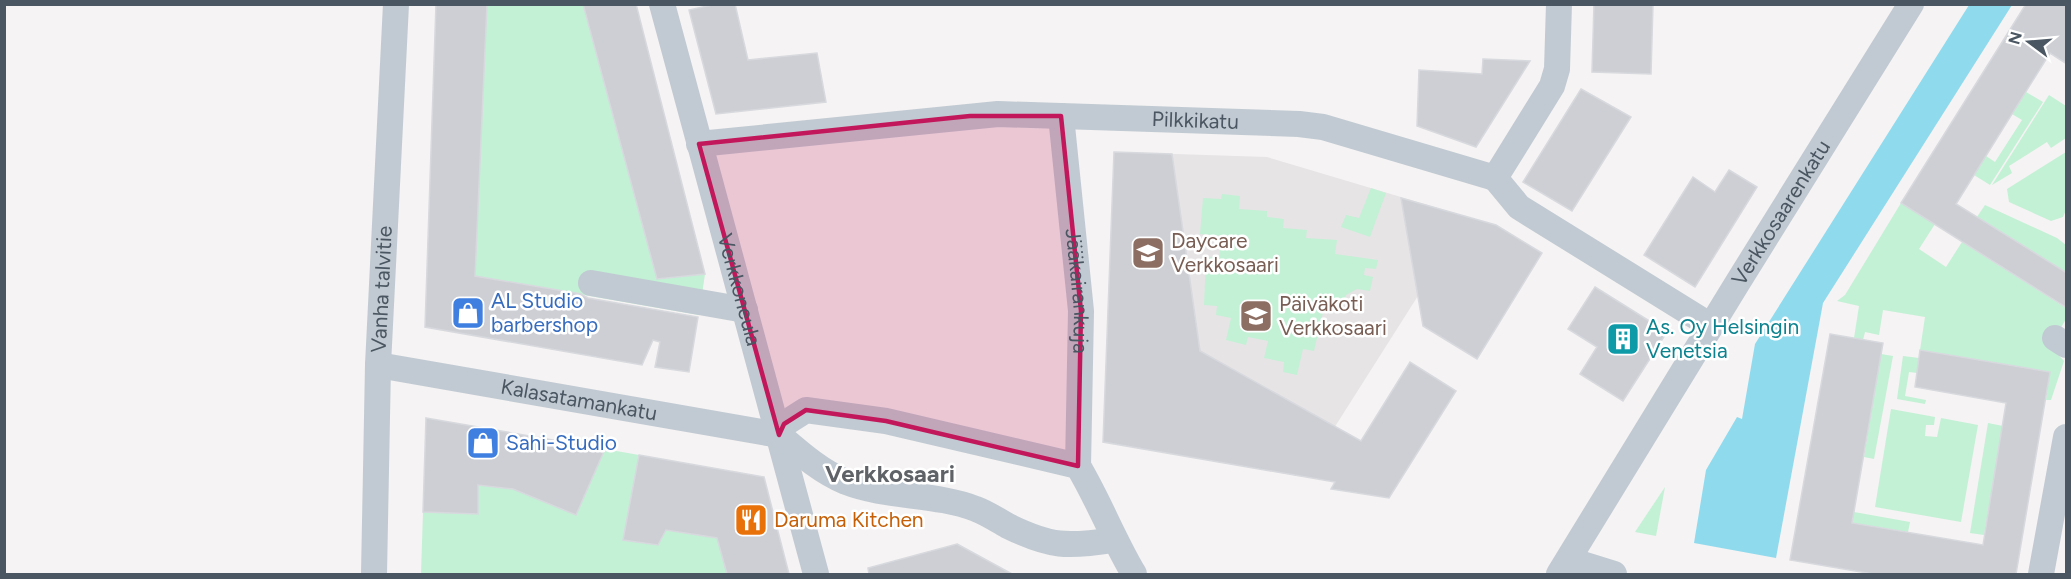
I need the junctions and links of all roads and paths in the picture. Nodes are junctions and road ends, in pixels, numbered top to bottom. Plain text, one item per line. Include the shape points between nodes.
1 (396, 4) edge
2 (662, 4) edge
3 (1559, 4) edge
4 (1911, 4) edge
5 (1061, 116) junction
6 (699, 144) junction
7 (1496, 187) junction
8 (591, 283) dead end
9 (746, 310) junction
10 (1711, 326) junction
11 (378, 365) junction
12 (779, 435) junction
13 (2067, 437) edge
14 (1078, 466) junction
15 (1114, 540) junction
16 (1564, 567) edge
17 (374, 574) edge
18 (816, 574) edge
19 (1134, 574) edge
20 (1614, 574) edge
21 (2041, 574) edge

1 - 11 street, Vanha talvitie
2 - 6 street, Verkkoneula
3 - 7 street via 1557,69 1552,86
4 - 10 street, Verkkosaarenkatu
5 - 6 street, Pilkkikatu via 970,116
5 - 7 street, Pilkkikatu via 1299,123 1323,127
5 - 14 street, Jääkairankuja via 1081,311
6 - 9 street, Verkkoneula
7 - 10 street via 1519,207
8 - 9 street
9 - 12 street, Verkkoneula
10 - 16 street, Verkkosaarenkatu
11 - 12 street, Kalasatamankatu
11 - 17 street, Vanha talvitie
12 - 14 street via 784,424 807,410 886,421
12 - 15 street, Kalasatamankatu via 814,464 846,482 975,509 1034,538 1059,545
12 - 18 street, Verkkoneula
13 - 21 street
14 - 15 street via 1095,494
15 - 19 street
16 - 20 street

